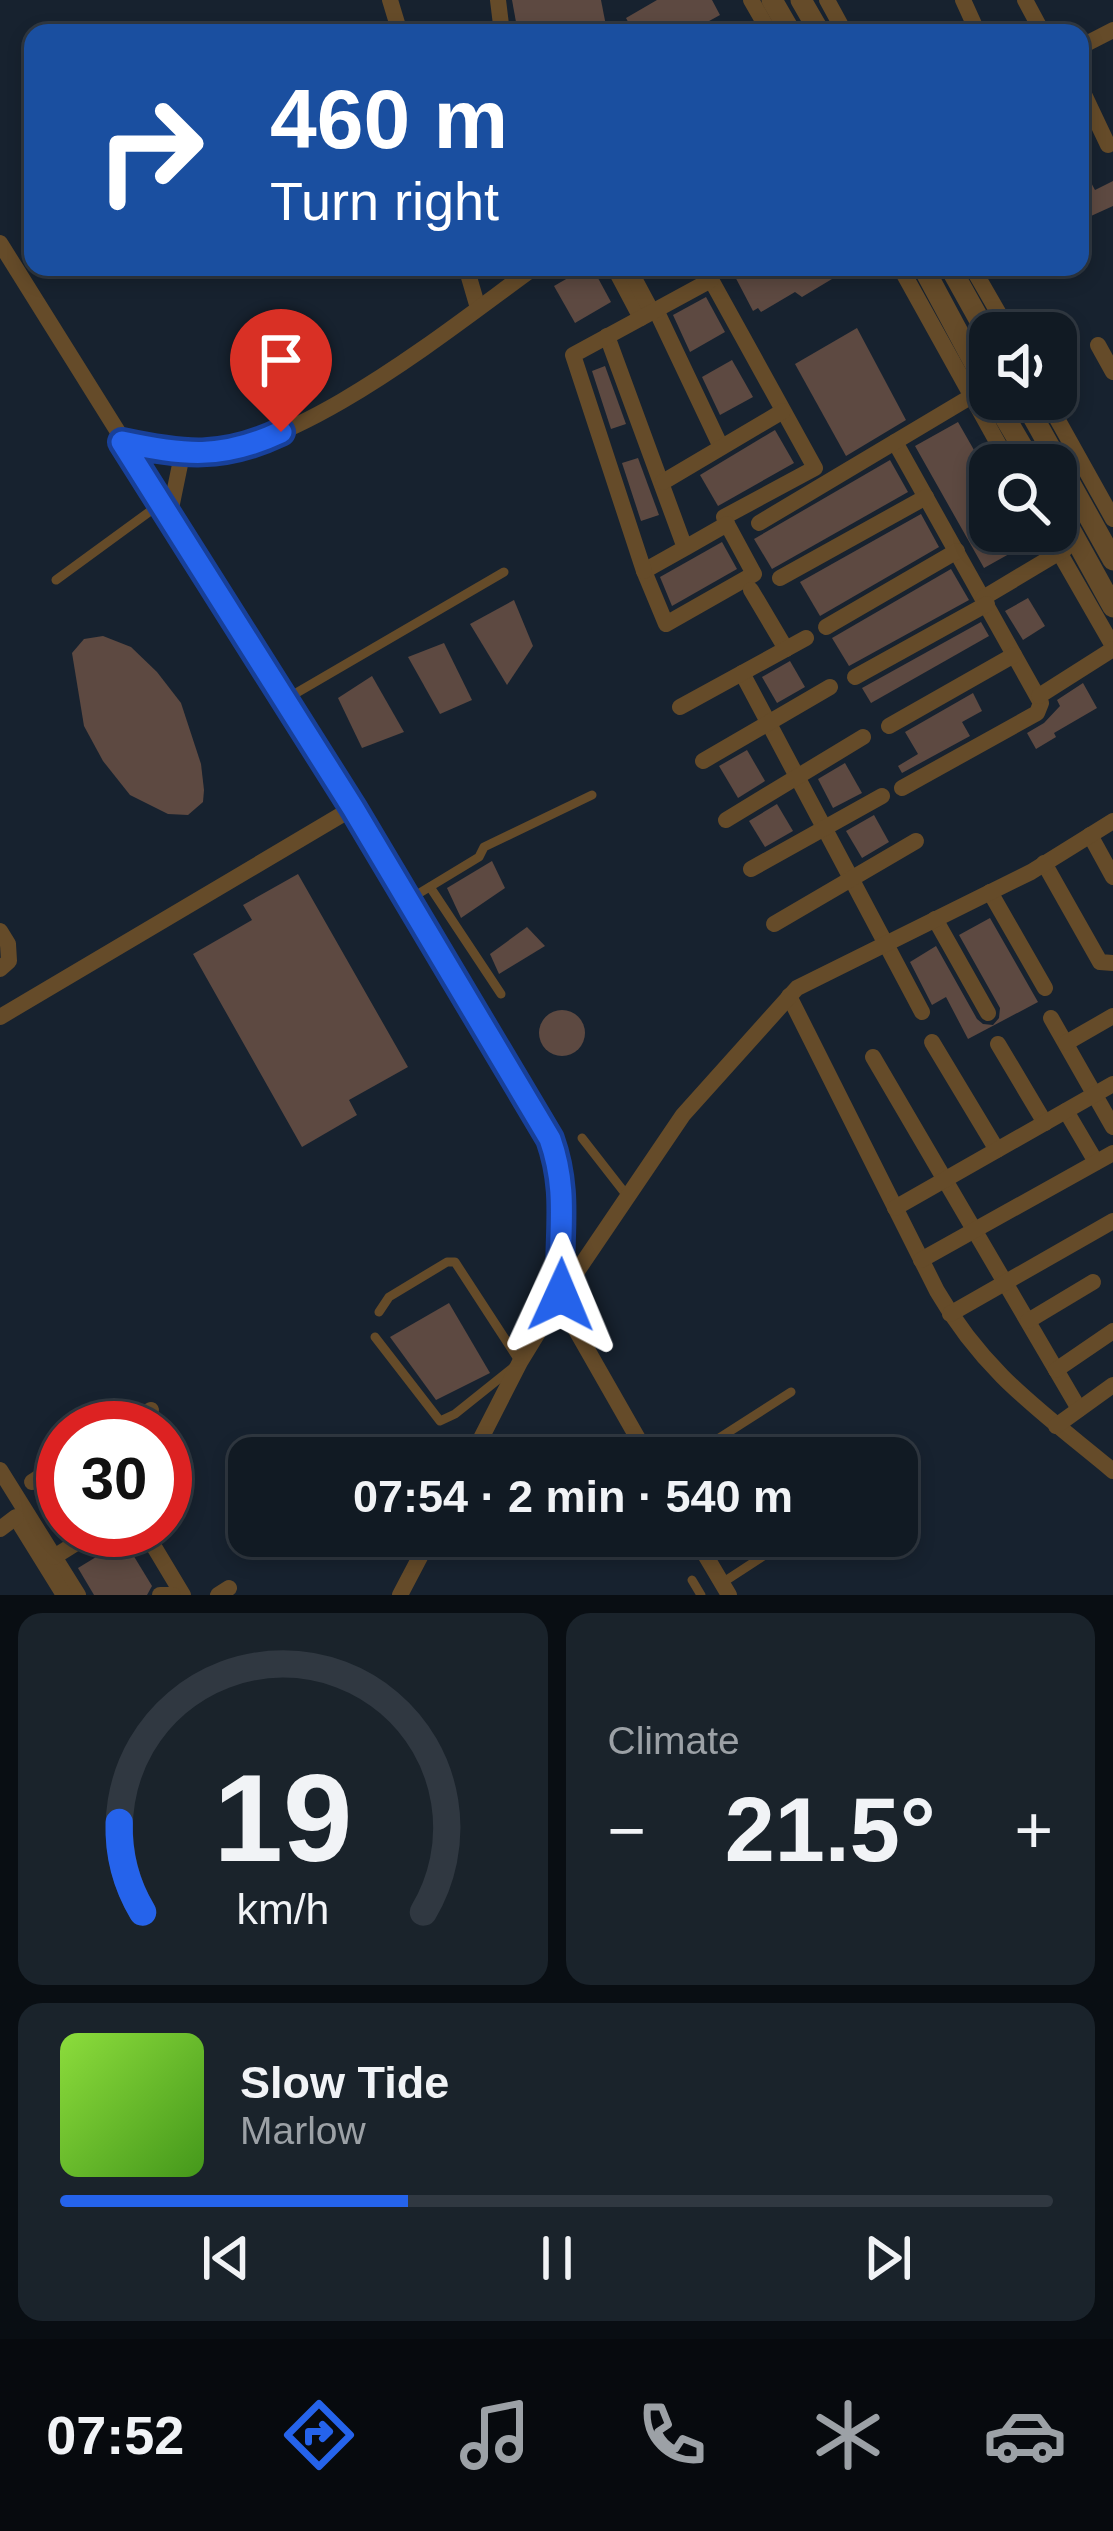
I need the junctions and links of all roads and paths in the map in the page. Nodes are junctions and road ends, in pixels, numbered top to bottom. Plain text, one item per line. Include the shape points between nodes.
1 (1089, 105) edge
2 (1108, 145) dead end
3 (0, 243) edge
4 (469, 276) edge
5 (522, 276) edge
6 (621, 276) edge
7 (632, 276) edge
8 (704, 276) edge
9 (710, 276) edge
10 (906, 276) edge
11 (927, 276) edge
12 (955, 276) edge
13 (977, 276) edge
14 (478, 308) junction
15 (975, 312) edge
16 (998, 312) edge
17 (650, 313) junction
18 (608, 336) junction
19 (1098, 345) dead end
20 (969, 360) edge
21 (969, 369) edge
22 (1113, 372) edge
23 (969, 403) edge
24 (783, 411) junction
25 (1035, 420) edge
26 (1060, 420) edge
27 (122, 442) junction
28 (895, 442) junction
29 (721, 447) junction
30 (182, 455) junction
31 (663, 482) junction
32 (1106, 488) edge
33 (926, 497) junction
34 (165, 511) junction
35 (1113, 519) edge
36 (759, 523) dead end
37 (728, 524) junction
38 (685, 548) junction
39 (957, 551) junction
40 (1060, 552) edge
41 (1072, 552) edge
42 (1113, 560) edge
43 (644, 571) junction
44 (504, 572) dead end
45 (780, 578) dead end
46 (56, 580) dead end
47 (751, 590) dead end
48 (1104, 596) edge
49 (985, 601) junction
50 (826, 627) dead end
51 (806, 638) dead end
52 (1113, 647) edge
53 (786, 649) junction
54 (1014, 655) junction
55 (742, 673) junction
56 (855, 676) dead end
57 (830, 687) dead end
58 (1039, 696) junction
59 (285, 700) junction
60 (680, 707) dead end
61 (768, 724) junction
62 (889, 726) dead end
63 (862, 736) dead end
64 (703, 761) dead end
65 (796, 777) junction
66 (902, 788) dead end
67 (592, 795) dead end
68 (882, 796) dead end
69 (353, 808) junction
70 (726, 820) dead end
71 (1113, 821) edge
72 (824, 829) junction
73 (1090, 835) junction
74 (916, 841) dead end
75 (1045, 863) junction
76 (751, 868) dead end
77 (1113, 877) edge
78 (850, 880) junction
79 (430, 887) junction
80 (990, 892) junction
81 (408, 900) junction
82 (935, 919) junction
83 (774, 924) dead end
84 (0, 931) edge
85 (884, 944) junction
86 (1113, 963) edge
87 (0, 969) edge
88 (1045, 988) dead end
89 (501, 994) dead end
90 (789, 996) junction
91 (922, 1012) dead end
92 (988, 1013) dead end
93 (1113, 1016) edge
94 (0, 1017) edge
95 (1051, 1018) dead end
96 (932, 1042) dead end
97 (1066, 1043) junction
98 (998, 1044) dead end
99 (874, 1057) dead end
100 (1113, 1084) edge
101 (1095, 1094) junction
102 (1066, 1111) junction
103 (1045, 1123) junction
104 (1113, 1126) edge
105 (582, 1138) dead end
106 (997, 1150) junction
107 (1113, 1153) edge
108 (1096, 1162) junction
109 (945, 1180) junction
110 (628, 1197) junction
111 (895, 1208) junction
112 (1113, 1221) edge
113 (974, 1231) junction
114 (921, 1260) junction
115 (1005, 1282) junction
116 (1093, 1282) dead end
117 (561, 1295) junction
118 (379, 1312) dead end
119 (950, 1314) junction
120 (1028, 1322) junction
121 (1113, 1331) edge
122 (375, 1337) dead end
123 (520, 1362) junction
124 (1056, 1370) junction
125 (1113, 1385) edge
126 (791, 1392) dead end
127 (1079, 1409) junction
128 (1056, 1426) junction
129 (482, 1437) edge
130 (637, 1437) edge
131 (721, 1437) edge
132 (0, 1470) edge
133 (1113, 1471) edge
134 (36, 1479) edge
135 (32, 1482) dead end
136 (0, 1491) edge
137 (16, 1517) junction
138 (36, 1528) edge
139 (0, 1529) edge
140 (54, 1557) edge
141 (161, 1557) edge
142 (420, 1557) edge
143 (706, 1557) edge
144 (767, 1557) edge
145 (411, 1574) junction
146 (692, 1580) dead end
147 (725, 1589) edge
148 (64, 1595) edge
149 (78, 1595) edge
150 (160, 1595) edge
151 (173, 1595) edge
152 (184, 1595) edge
153 (400, 1595) edge
154 (411, 1595) edge
155 (701, 1595) edge

1 - 2 street
3 - 27 street
4 - 14 street
5 - 14 street
6 - 17 street
7 - 17 street
8 - 17 street
9 - 24 street
10 - 21 street
11 - 20 street
12 - 15 street
13 - 16 street
14 - 30 street via 309,418 253,445
17 - 18 street
17 - 29 street
18 - 31 street
18 - 43 street via 573,355
19 - 22 street
23 - 28 street
24 - 29 street
24 - 37 street via 814,468 724,518
25 - 42 street
26 - 32 street
27 - 30 street
27 - 34 street
28 - 33 street
28 - 36 street
29 - 31 street
30 - 34 street
31 - 38 street
32 - 35 street
33 - 39 street
33 - 45 street
34 - 46 lane
34 - 59 street
37 - 38 street
37 - 43 street via 754,574 666,624
38 - 43 street
39 - 49 street
39 - 50 street
40 - 49 street
41 - 48 street
44 - 59 lane
47 - 53 street
48 - 52 street
49 - 54 street
49 - 56 street
51 - 53 street
52 - 58 street
53 - 55 street
54 - 58 street
54 - 62 street
55 - 60 street
55 - 61 street
57 - 61 street
58 - 66 street via 1037,713
59 - 69 street
61 - 64 street
61 - 65 street
63 - 65 street
65 - 70 street
65 - 72 street
67 - 79 lane via 484,847
68 - 72 street
69 - 81 street
69 - 94 street
71 - 73 street
72 - 76 street
72 - 78 street
73 - 75 street
73 - 77 street
74 - 78 street
75 - 80 street
75 - 86 street via 1100,962
78 - 83 street
78 - 85 street
79 - 81 lane
79 - 89 lane
80 - 82 street
80 - 88 street
81 - 117 street via 550,1139 564,1199
82 - 85 street
82 - 92 street
84 - 87 street via 10,954
85 - 90 street
85 - 91 street
90 - 110 street via 683,1115
90 - 111 street
93 - 97 street
95 - 97 street
96 - 106 street
97 - 101 street
98 - 103 street
99 - 109 street
100 - 101 street
101 - 102 street
101 - 104 street
102 - 103 street
102 - 108 street
103 - 106 street
105 - 110 lane
106 - 109 street
107 - 108 street
108 - 113 street
109 - 111 street
109 - 113 street
110 - 117 street
111 - 114 street
112 - 115 street
113 - 114 street
113 - 115 street
114 - 119 street
115 - 119 street
115 - 120 street
116 - 120 street
117 - 123 street
117 - 130 street
118 - 123 lane via 389,1297 454,1262
119 - 128 street via 996,1374
120 - 124 street
121 - 124 street
122 - 123 lane via 440,1421
123 - 129 street
124 - 127 street
125 - 127 street
126 - 131 lane
127 - 128 street
128 - 133 street
132 - 138 street
134 - 135 street
136 - 137 street
137 - 139 street
137 - 148 street
140 - 149 street
141 - 152 street
142 - 145 street
143 - 147 street
144 - 147 lane
145 - 153 street
145 - 154 street
146 - 155 lane
150 - 151 street

